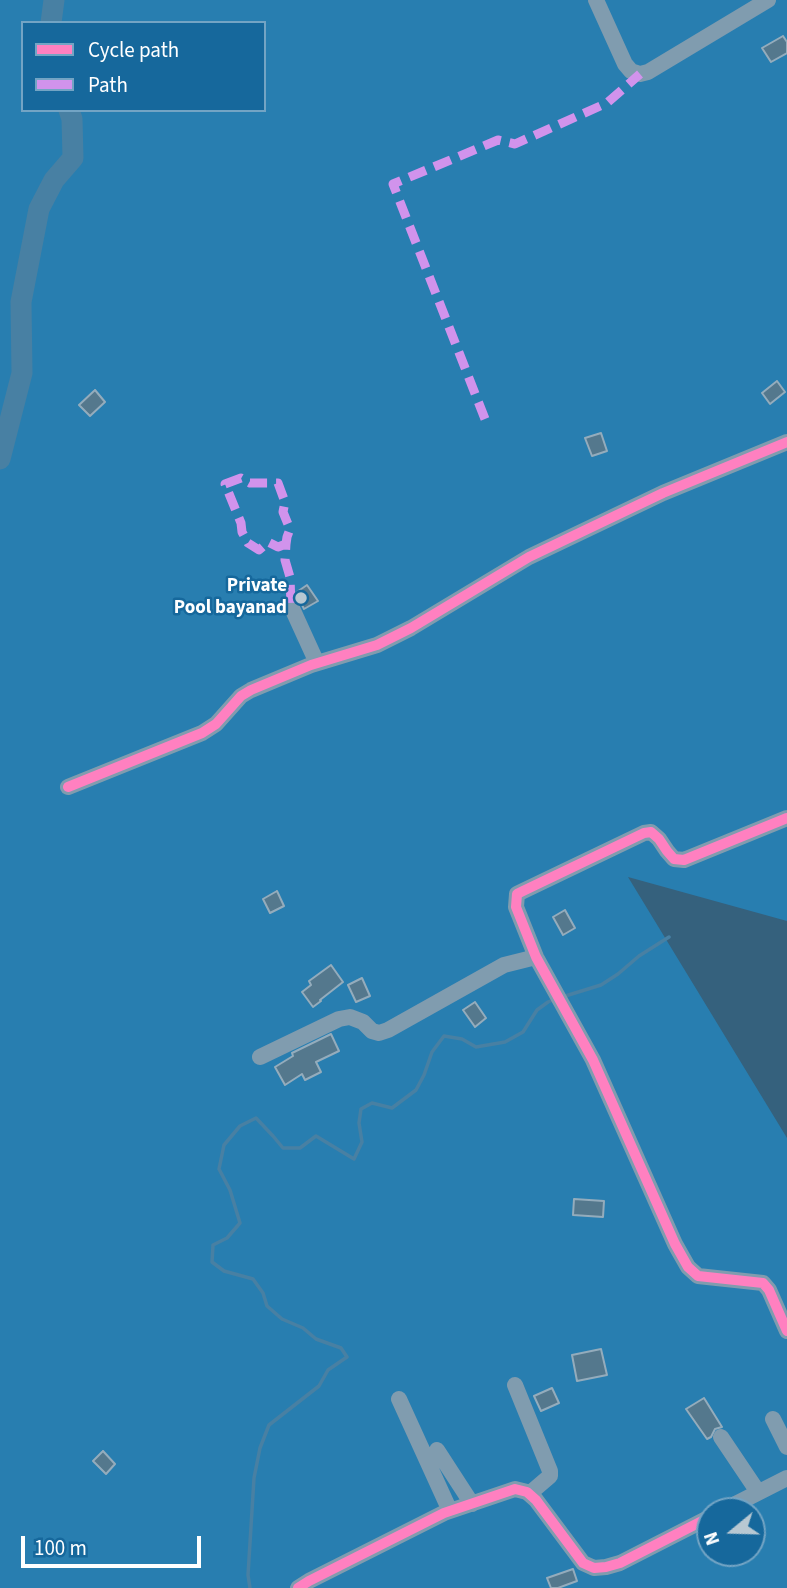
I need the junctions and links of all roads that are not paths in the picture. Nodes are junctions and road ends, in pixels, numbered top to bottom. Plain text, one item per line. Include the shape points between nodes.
1 (596, 0) edge
2 (768, 0) edge
3 (787, 442) edge
4 (291, 606) dead end
5 (317, 663) junction
6 (68, 788) dead end
7 (787, 818) edge
8 (536, 957) junction
9 (260, 1057) dead end
10 (787, 1331) edge
11 (515, 1385) dead end
12 (399, 1399) dead end
13 (773, 1419) dead end
14 (721, 1437) dead end
15 (787, 1447) edge
16 (437, 1450) dead end
17 (787, 1478) edge
18 (758, 1492) junction
19 (529, 1494) junction
20 (749, 1497) edge
21 (472, 1504) junction
22 (450, 1511) junction
23 (696, 1524) edge
24 (306, 1586) edge

1 - 2 street via 625,64 640,74
3 - 5 street via 663,493 529,558 377,645
4 - 5 street
5 - 6 street via 241,696 202,733
7 - 8 street via 684,860 674,859 652,832 644,833 517,894 516,907
8 - 9 street via 504,965 388,1031 372,1031 350,1017 339,1019
8 - 10 street via 593,1060 688,1266 698,1276 763,1283
11 - 19 street via 550,1471
12 - 22 street
13 - 15 street
14 - 18 street
16 - 21 street
17 - 18 street
18 - 20 street
19 - 21 street via 515,1489
19 - 23 street via 583,1563 594,1568 620,1563
21 - 22 street
22 - 24 street

